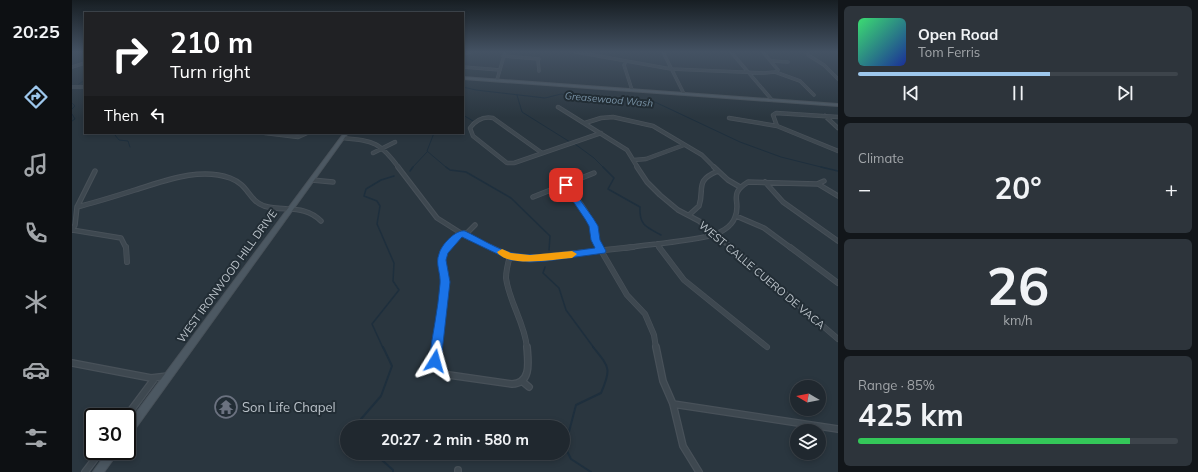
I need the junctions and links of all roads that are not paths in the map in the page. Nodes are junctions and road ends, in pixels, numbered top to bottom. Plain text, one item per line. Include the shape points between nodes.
1 (499, 74) edge
2 (627, 74) edge
3 (674, 74) edge
4 (749, 74) edge
5 (780, 74) edge
6 (464, 78) edge
7 (497, 80) junction
8 (72, 86) edge
9 (84, 87) edge
10 (632, 90) junction
11 (684, 94) junction
12 (814, 95) dead end
13 (772, 100) junction
14 (838, 105) edge
15 (558, 107) dead end
16 (825, 116) junction
17 (838, 117) edge
18 (729, 118) dead end
19 (585, 123) junction
20 (777, 126) junction
21 (838, 128) edge
22 (601, 133) junction
23 (277, 134) edge
24 (305, 134) edge
25 (343, 137) edge
26 (395, 142) dead end
27 (684, 145) junction
28 (383, 148) junction
29 (838, 151) edge
30 (373, 153) dead end
31 (542, 153) junction
32 (634, 160) junction
33 (95, 171) dead end
34 (718, 171) junction
35 (594, 173) dead end
36 (552, 174) dead end
37 (312, 180) junction
38 (824, 181) dead end
39 (333, 182) dead end
40 (765, 182) junction
41 (818, 184) junction
42 (566, 185) junction
43 (740, 187) junction
44 (838, 196) edge
45 (533, 197) dead end
46 (77, 207) junction
47 (291, 209) junction
48 (689, 215) junction
49 (736, 216) junction
50 (322, 221) dead end
51 (475, 225) dead end
52 (72, 230) edge
53 (462, 234) junction
54 (715, 234) junction
55 (838, 241) edge
56 (658, 244) junction
57 (602, 251) junction
58 (510, 256) junction
59 (127, 262) dead end
60 (838, 283) edge
61 (838, 339) edge
62 (767, 347) dead end
63 (72, 363) edge
64 (169, 376) junction
65 (155, 378) junction
66 (521, 383) junction
67 (529, 387) dead end
68 (673, 404) junction
69 (133, 408) edge
70 (136, 421) edge
71 (838, 429) edge
72 (94, 460) edge
73 (107, 460) edge
74 (85, 472) edge
75 (98, 472) edge
76 (699, 472) edge

1 - 7 street
2 - 10 street
3 - 11 street
4 - 13 street
5 - 12 street via 802,82 809,93
6 - 7 street
7 - 10 street
8 - 9 street
10 - 11 street
11 - 13 street
13 - 14 street
15 - 19 street, WEST CALLE CUERO DE VACA
16 - 17 street
16 - 20 street via 774,113
16 - 21 street
18 - 20 street
19 - 22 street, WEST CALLE CUERO DE VACA
19 - 27 street via 605,117 640,122 657,128
20 - 29 street
22 - 31 street
22 - 32 street, WEST CALLE CUERO DE VACA via 627,150
23 - 24 street
25 - 28 street
25 - 37 street, WEST IRONWOOD HILL DRIVE
26 - 28 street
27 - 32 street via 646,159
27 - 34 street via 702,155
28 - 30 street
28 - 53 street via 437,218
31 - 31 street via 489,116 474,123 470,128 471,134 503,162 509,164
32 - 48 street, WEST CALLE CUERO DE VACA via 647,182 660,195 678,210
33 - 46 street
34 - 43 street
34 - 48 street via 702,182 700,204
35 - 42 street
36 - 42 street
37 - 39 street
37 - 47 street, WEST IRONWOOD HILL DRIVE
38 - 41 street
40 - 41 street
40 - 43 street via 748,182
40 - 55 street via 783,202
41 - 44 street
42 - 45 street
42 - 57 street via 589,218
43 - 49 street via 736,194
46 - 47 street via 194,174 228,177 239,182 248,190 252,199 260,204 271,208
46 - 52 street
47 - 50 street via 311,212
47 - 64 street, WEST IRONWOOD HILL DRIVE
48 - 54 street, WEST CALLE CUERO DE VACA
49 - 54 street via 730,226
49 - 60 street via 764,227
51 - 53 street
52 - 59 street via 121,238 126,242
53 - 58 street
53 - 66 street via 448,246 441,260 445,282 435,371 449,375
54 - 56 street
54 - 61 street, WEST CALLE CUERO DE VACA
56 - 57 street
56 - 62 street via 684,280
57 - 58 street via 546,258
57 - 68 street via 627,295 644,314 654,335 663,381
58 - 66 street via 507,280 526,337 527,374
63 - 65 street
64 - 65 street
64 - 70 street, WEST IRONWOOD HILL DRIVE
65 - 69 street
66 - 67 street
68 - 71 street
68 - 76 street via 683,446
72 - 74 street
73 - 75 street

